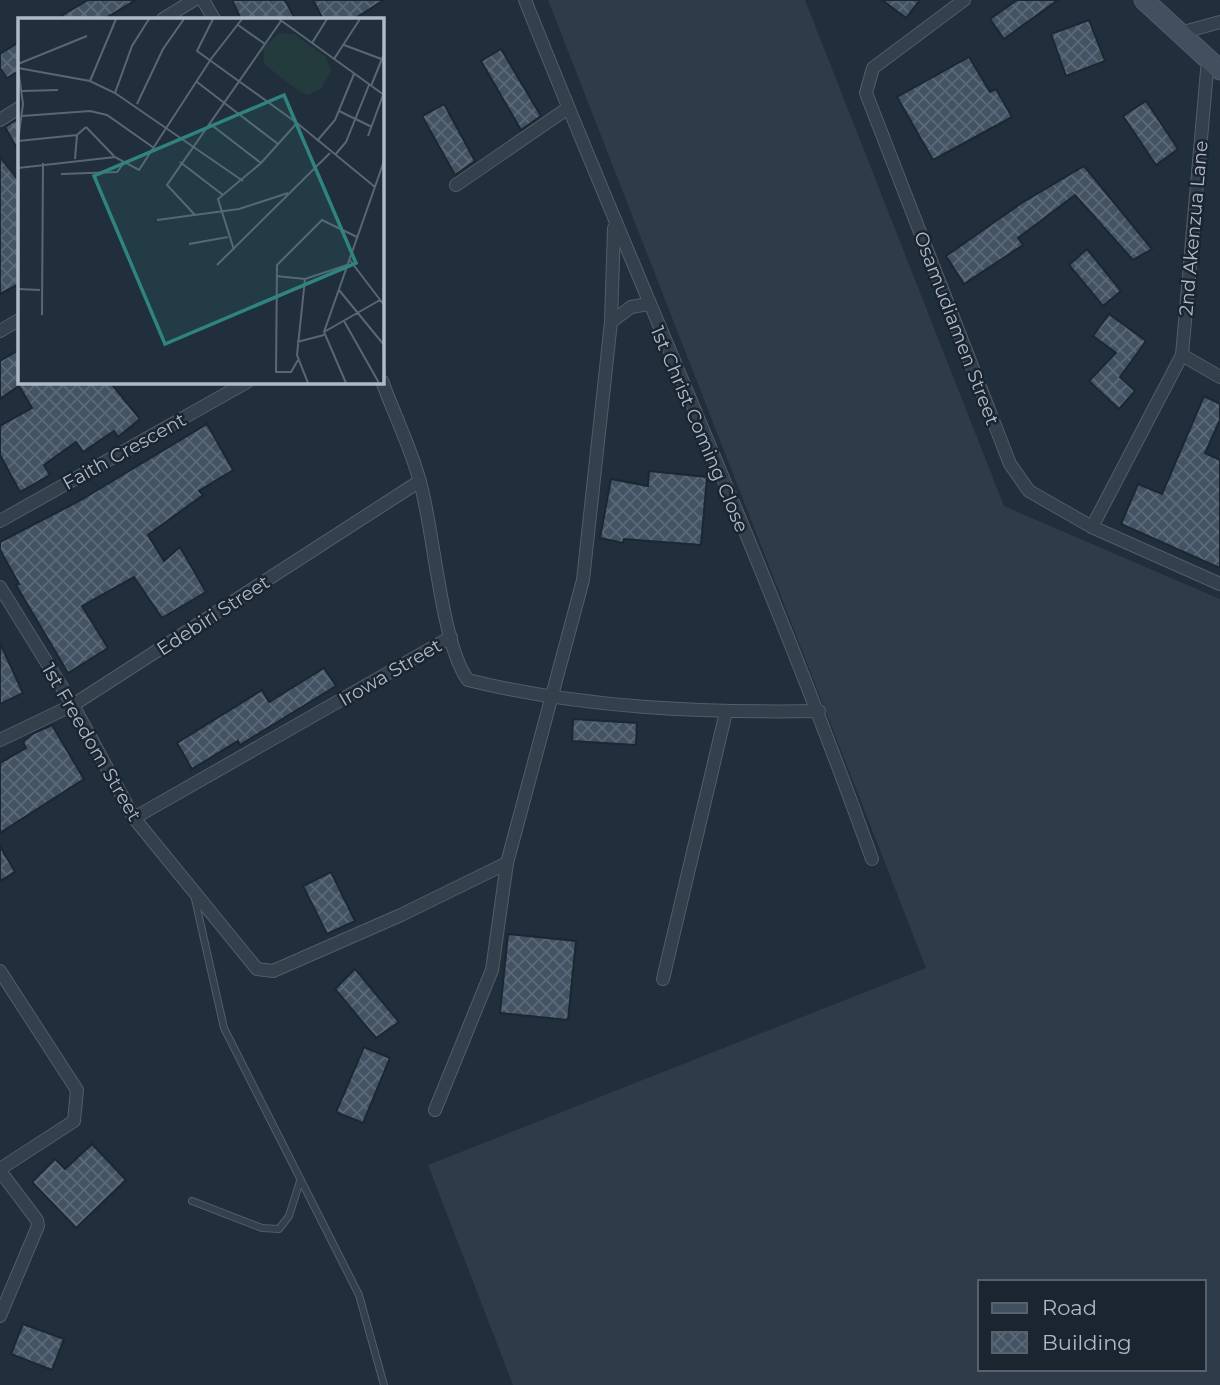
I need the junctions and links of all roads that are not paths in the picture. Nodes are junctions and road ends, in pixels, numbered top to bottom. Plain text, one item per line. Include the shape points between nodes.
1 (194, 0) edge
2 (203, 0) edge
3 (525, 0) edge
4 (964, 0) edge
5 (1144, 0) edge
6 (165, 18) edge
7 (213, 18) edge
8 (1220, 22) edge
9 (1180, 33) junction
10 (1214, 64) edge
11 (568, 108) junction
12 (18, 109) edge
13 (0, 120) edge
14 (456, 185) dead end
15 (614, 224) junction
16 (648, 304) junction
17 (18, 321) edge
18 (611, 322) junction
19 (0, 331) edge
20 (1182, 355) junction
21 (1220, 377) edge
22 (245, 383) edge
23 (383, 383) edge
24 (420, 481) junction
25 (0, 521) edge
26 (1092, 527) junction
27 (1220, 584) edge
28 (0, 587) edge
29 (451, 637) junction
30 (550, 696) junction
31 (73, 705) junction
32 (819, 711) junction
33 (726, 712) junction
34 (0, 740) edge
35 (134, 818) junction
36 (872, 859) dead end
37 (507, 863) junction
38 (194, 893) junction
39 (0, 971) edge
40 (663, 979) dead end
41 (435, 1110) dead end
42 (0, 1170) edge
43 (300, 1181) junction
44 (191, 1201) dead end
45 (0, 1316) edge
46 (384, 1385) edge

1 - 6 street
2 - 7 street
3 - 11 street, 1st Christ Coming Close
4 - 26 street, Osamudiamen Street via 873,68 866,93 1010,464 1029,491
5 - 9 street
8 - 9 street
9 - 10 street
10 - 20 street, 2nd Akenzua Lane
11 - 14 street
11 - 15 street, 1st Christ Coming Close
12 - 13 street
15 - 16 street, 1st Christ Coming Close
15 - 18 street
16 - 18 street via 631,307
16 - 32 street, 1st Christ Coming Close
17 - 19 street
18 - 30 street via 583,580
20 - 21 street
20 - 26 street, 2nd Akenzua Lane
22 - 25 street, Faith Crescent
23 - 24 street, Irowa Street
24 - 29 street, Irowa Street
24 - 31 street, Edebiri Street
26 - 27 street, Osamudiamen Street
28 - 31 street, 1st Freedom Street
29 - 30 street via 459,668 468,680
29 - 35 street, Irowa Street
30 - 33 street
30 - 37 street
31 - 34 street, Edebiri Street
31 - 35 street, 1st Freedom Street
32 - 33 street
32 - 36 street, 1st Christ Coming Close
33 - 40 street
35 - 38 street, 1st Freedom Street
37 - 38 street, 1st Freedom Street via 272,971 257,969
37 - 41 street via 492,970
38 - 43 lane via 224,1028
39 - 42 street via 77,1090 74,1121
42 - 45 street via 38,1226
43 - 44 lane via 289,1216 279,1229 262,1228
43 - 46 lane via 359,1295

